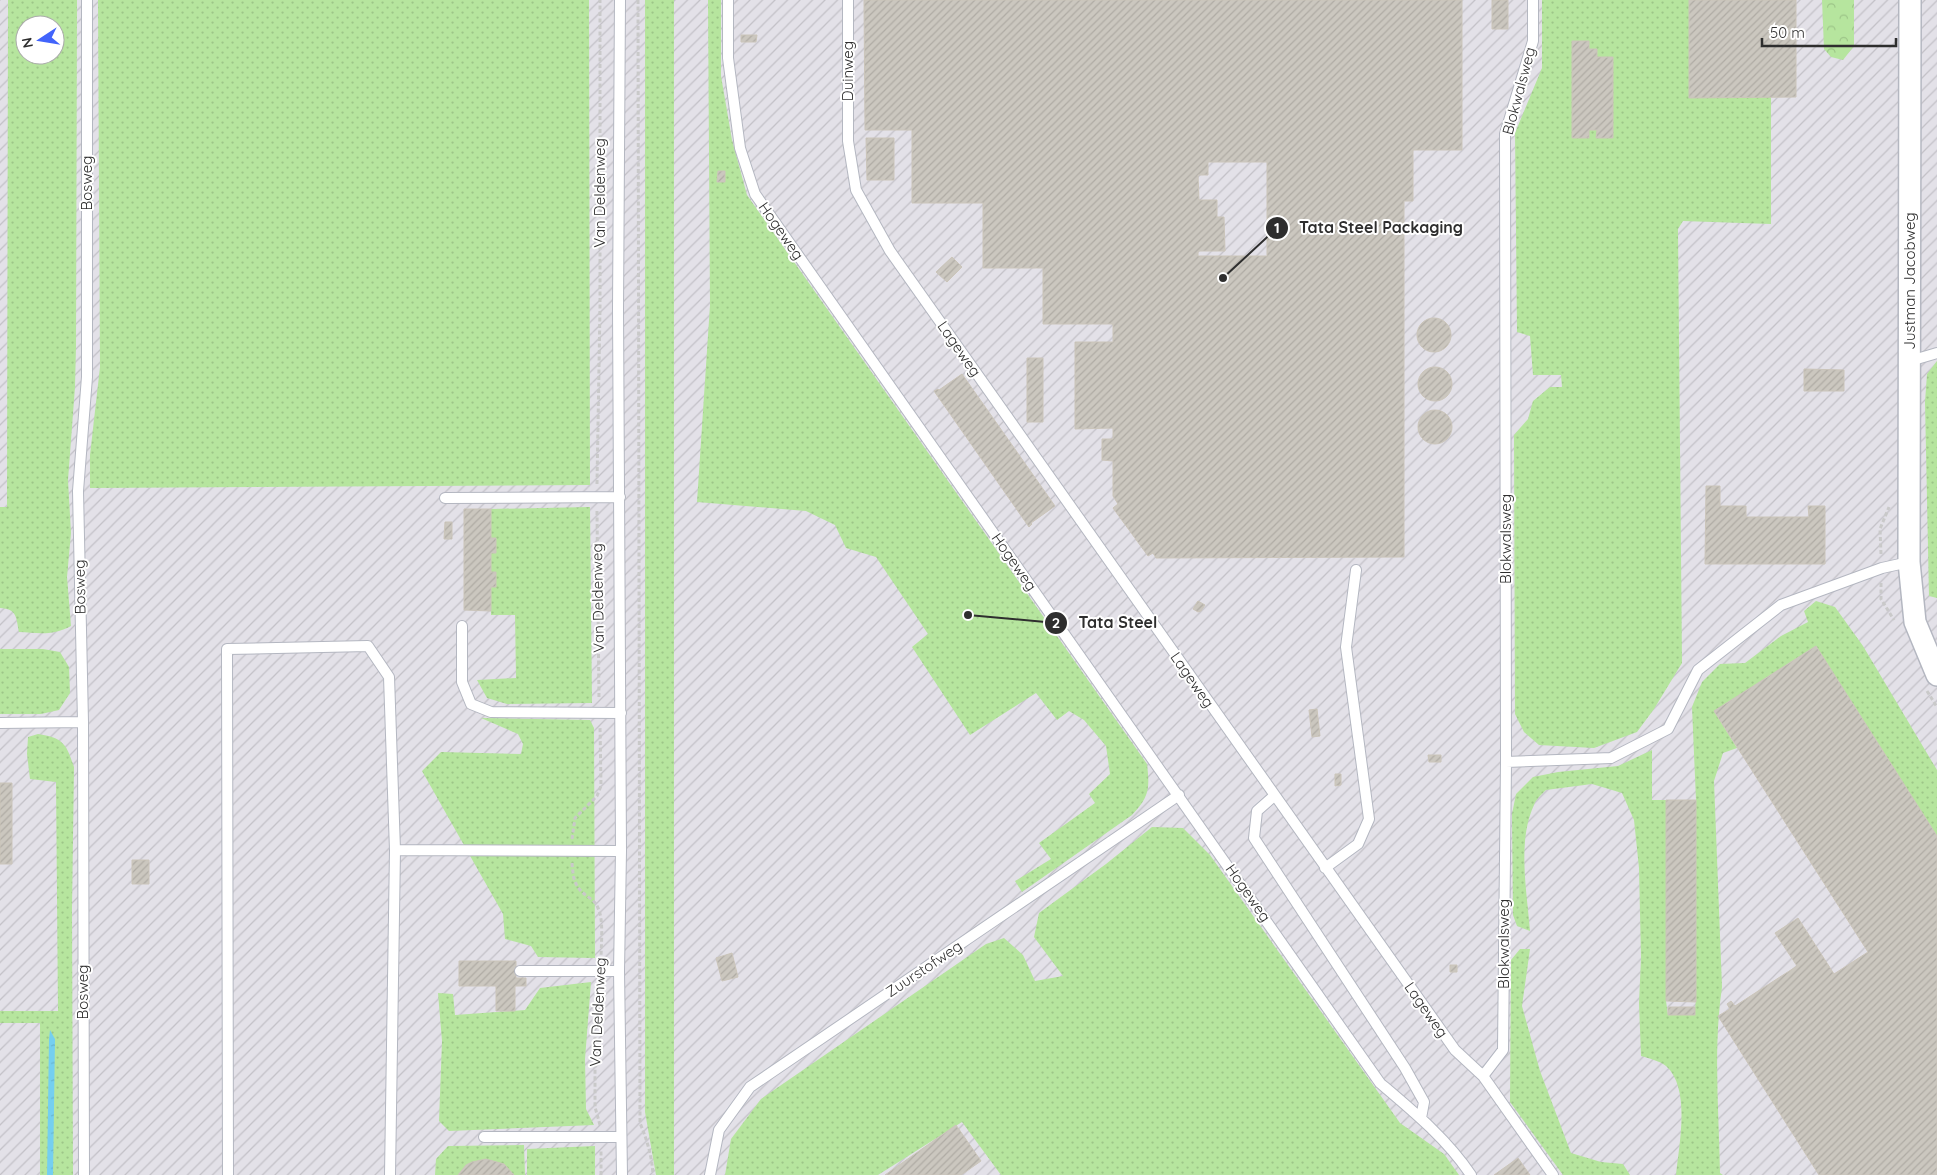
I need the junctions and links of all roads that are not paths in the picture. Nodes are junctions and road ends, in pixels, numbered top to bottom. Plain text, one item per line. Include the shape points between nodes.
1 (87, 0) edge
2 (620, 0) edge
3 (728, 0) edge
4 (848, 0) edge
5 (1533, 0) edge
6 (1910, 0) edge
7 (848, 141) joint
8 (1937, 353) edge
9 (1910, 361) junction
10 (620, 497) junction
11 (445, 498) dead end
12 (1909, 562) junction
13 (1356, 570) dead end
14 (462, 626) dead end
15 (1937, 676) edge
16 (621, 713) junction
17 (83, 722) junction
18 (0, 723) edge
19 (1506, 762) junction
20 (1179, 795) junction
21 (1274, 796) junction
22 (395, 850) junction
23 (621, 851) junction
24 (1325, 868) junction
25 (520, 971) dead end
26 (619, 971) junction
27 (1483, 1076) junction
28 (1421, 1118) junction
29 (484, 1137) dead end
30 (621, 1137) junction
31 (84, 1175) edge
32 (228, 1175) edge
33 (390, 1175) edge
34 (622, 1175) edge
35 (710, 1175) edge
36 (1471, 1175) edge
37 (1553, 1175) edge

1 - 17 lane, Bosweg via 87,377 78,491
2 - 10 lane, Van Deldenweg
3 - 20 lane, Hogeweg via 728,58 740,148 755,194
4 - 7 lane, Duinweg
5 - 19 lane, Blokwalsweg via 1533,41 1505,134
6 - 9 street, Justman Jacobweg
7 - 21 lane, Lageweg via 856,190 890,251
8 - 9 lane
9 - 12 street, Justman Jacobweg
10 - 11 lane
10 - 16 lane, Van Deldenweg
12 - 15 street, Justman Jacobweg via 1915,622
12 - 19 lane via 1882,568 1781,605 1698,670 1668,729 1611,758
13 - 24 lane via 1346,647 1370,819 1358,844
14 - 16 lane via 462,682 471,704 491,712
16 - 23 lane, Van Deldenweg
17 - 18 lane
17 - 31 lane, Bosweg
19 - 27 lane, Blokwalsweg via 1503,1050
20 - 28 lane, Hogeweg via 1380,1083
20 - 35 lane, Zuurstofweg via 750,1087 720,1130
21 - 24 lane, Lageweg
21 - 28 lane via 1257,811 1254,838 1406,1068 1424,1102
22 - 23 lane
22 - 32 lane via 389,677 368,646 227,649
22 - 33 lane
23 - 26 lane, Van Deldenweg
24 - 27 lane, Lageweg via 1455,1050
25 - 26 lane
26 - 30 lane, Van Deldenweg
27 - 37 lane, Lageweg
28 - 36 lane, Hogeweg via 1459,1156
29 - 30 lane
30 - 34 lane, Van Deldenweg

